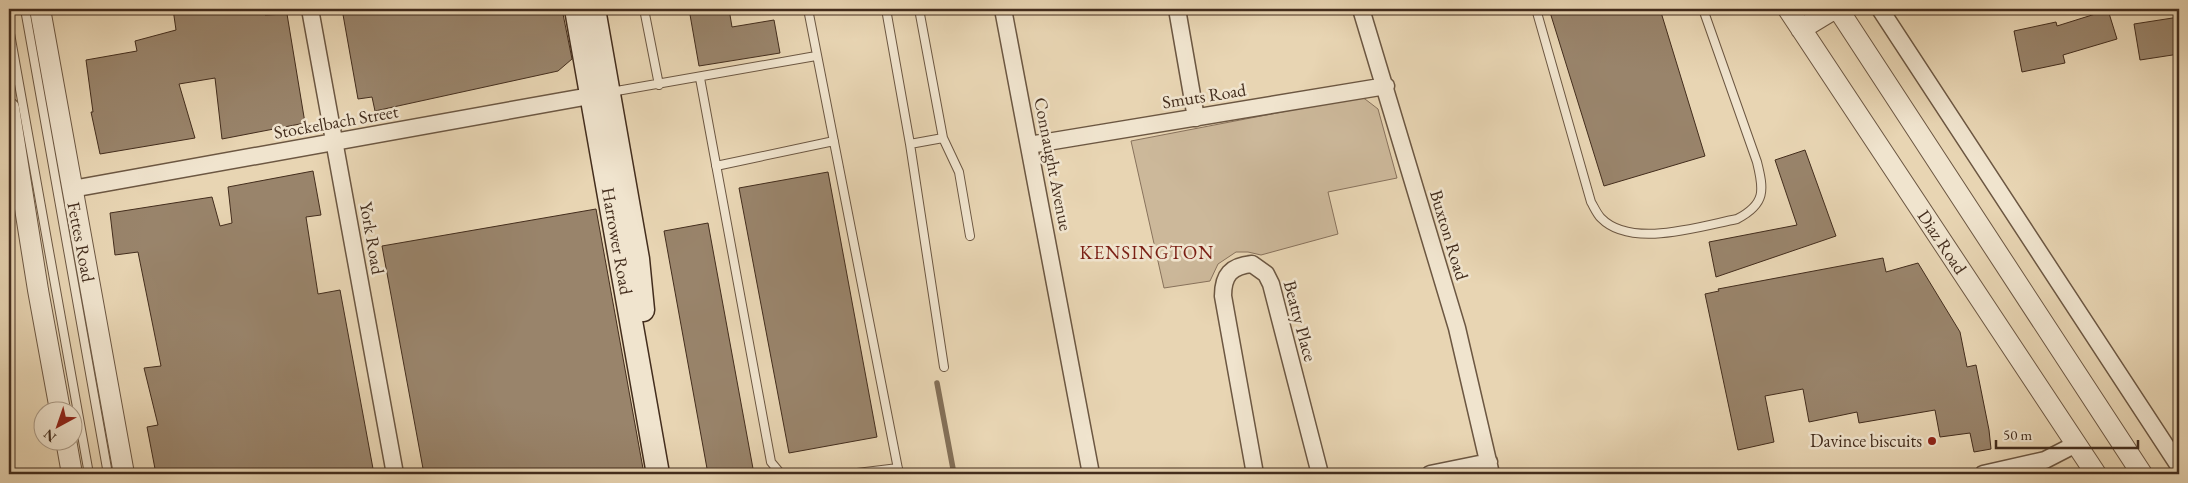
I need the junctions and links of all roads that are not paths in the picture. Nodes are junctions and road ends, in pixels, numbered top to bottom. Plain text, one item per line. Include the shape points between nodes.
1 (25, 9) edge
2 (40, 9) edge
3 (310, 9) edge
4 (576, 9) edge
5 (594, 9) edge
6 (644, 9) edge
7 (808, 9) edge
8 (886, 9) edge
9 (919, 9) edge
10 (1003, 9) edge
11 (1176, 9) edge
12 (1361, 9) edge
13 (1536, 9) edge
14 (1703, 9) edge
15 (1788, 9) edge
16 (1834, 9) edge
17 (1838, 9) edge
18 (1880, 9) edge
19 (9, 28) edge
20 (1801, 29) junction
21 (816, 56) junction
22 (700, 78) junction
23 (659, 85) junction
24 (1386, 86) junction
25 (600, 95) junction
26 (9, 108) edge
27 (1196, 118) junction
28 (942, 138) junction
29 (834, 142) junction
30 (335, 143) junction
31 (910, 144) junction
32 (1029, 145) junction
33 (716, 166) junction
34 (72, 190) junction
35 (970, 236) dead end
36 (944, 367) dead end
37 (58, 400) edge
38 (2076, 444) junction
39 (68, 450) edge
40 (2179, 466) edge
41 (1490, 468) edge
42 (898, 471) edge
43 (72, 474) edge
44 (89, 474) edge
45 (108, 474) edge
46 (124, 474) edge
47 (395, 474) edge
48 (658, 474) edge
49 (669, 474) edge
50 (781, 474) edge
51 (849, 474) edge
52 (1091, 474) edge
53 (1255, 474) edge
54 (1320, 474) edge
55 (1430, 474) edge
56 (1983, 474) edge
57 (2096, 474) edge
58 (2142, 474) edge

1 - 45 lane
2 - 34 street, Fettes Road
3 - 30 street, York Road
4 - 25 main road, Harrower Road
5 - 25 main road, Harrower Road
6 - 23 lane
7 - 21 lane
8 - 31 lane
9 - 28 lane
10 - 32 street, Connaught Avenue
11 - 27 street
12 - 24 street, Buxton Road
13 - 14 lane via 1591,202 1597,213 1619,229 1664,234 1737,219 1748,214 1762,196 1763,187 1756,162
15 - 20 street, Diaz Road
16 - 20 street
17 - 58 street
18 - 40 street
19 - 44 lane
20 - 38 street, Diaz Road
21 - 22 lane
21 - 29 lane
22 - 23 lane
22 - 33 lane
23 - 25 lane
24 - 27 street, Smuts Road
24 - 41 street, Buxton Road via 1457,328
25 - 30 street, Stockelbach Street
25 - 48 main road, Harrower Road
25 - 49 main road, Harrower Road via 638,259 645,335
26 - 37 street
27 - 32 street, Smuts Road
28 - 31 lane
28 - 35 lane via 959,172
29 - 33 lane
29 - 42 lane
30 - 34 street, Stockelbach Street
30 - 47 street, York Road
31 - 36 lane
32 - 52 street, Connaught Avenue
33 - 50 lane via 771,462
34 - 46 street, Fettes Road
38 - 56 street via 2045,460
38 - 57 street, Diaz Road
39 - 43 street
41 - 55 street
42 - 51 lane
53 - 54 street, Beatty Place via 1222,296 1225,277 1231,270 1252,264 1266,274 1271,284

